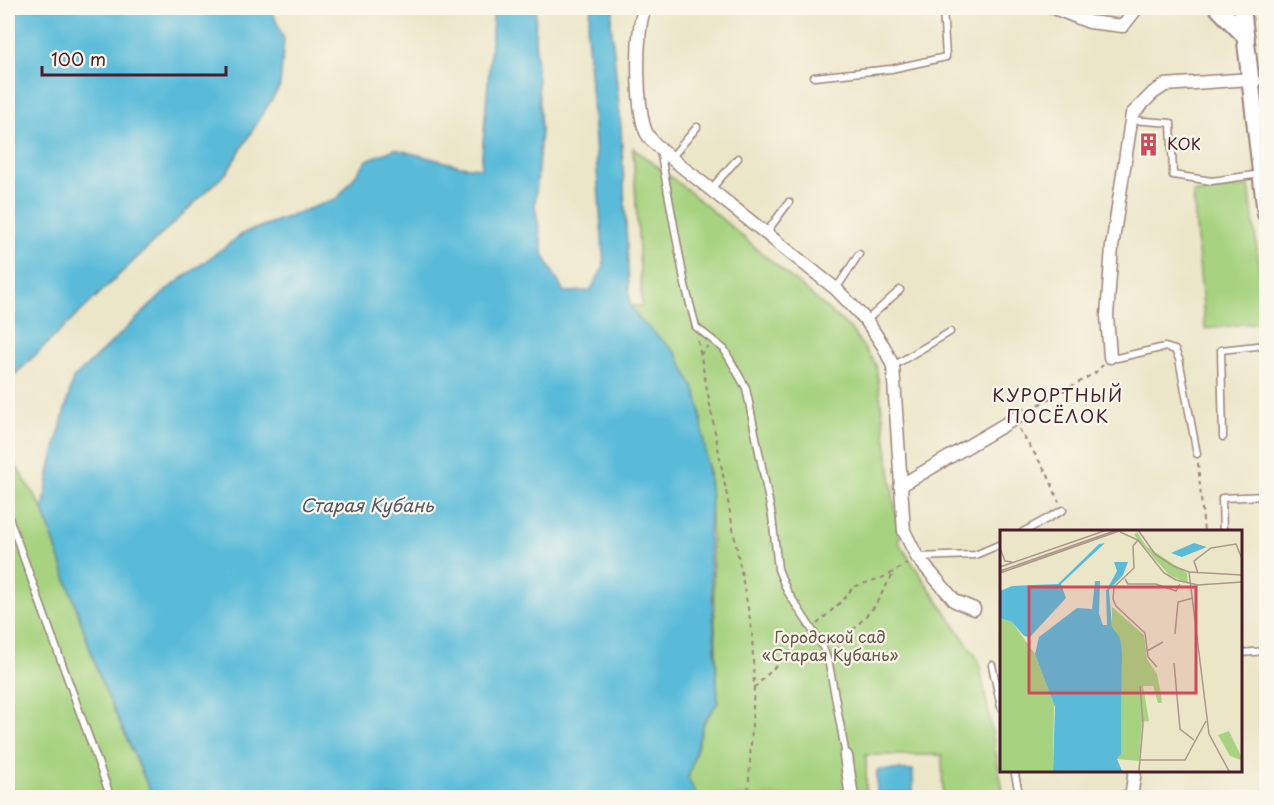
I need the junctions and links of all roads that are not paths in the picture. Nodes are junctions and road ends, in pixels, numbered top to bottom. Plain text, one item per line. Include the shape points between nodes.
1 (645, 8) edge
2 (943, 8) edge
3 (1054, 8) edge
4 (1137, 8) edge
5 (1218, 8) edge
6 (1242, 8) edge
7 (1254, 8) edge
8 (1246, 38) junction
9 (814, 77) dead end
10 (1259, 81) edge
11 (1131, 120) junction
12 (697, 127) dead end
13 (659, 147) junction
14 (671, 158) junction
15 (738, 158) dead end
16 (1264, 180) edge
17 (711, 189) junction
18 (789, 202) dead end
19 (1266, 214) edge
20 (766, 233) junction
21 (859, 254) dead end
22 (836, 289) junction
23 (900, 290) dead end
24 (866, 321) junction
25 (950, 332) dead end
26 (1266, 345) edge
27 (1110, 357) joint
28 (893, 366) junction
29 (1017, 417) road end
30 (1223, 437) dead end
31 (1197, 454) road end
32 (900, 486) junction
33 (1266, 496) edge
34 (1063, 510) road end
35 (8, 515) edge
36 (1027, 530) edge
37 (1223, 530) edge
38 (1000, 543) edge
39 (917, 557) junction
40 (974, 609) dead end
41 (1266, 651) edge
42 (1241, 653) edge
43 (992, 665) dead end
44 (1000, 702) edge
45 (846, 756) joint
46 (1014, 772) edge
47 (1134, 772) edge
48 (1131, 795) edge
49 (111, 798) edge
50 (852, 798) edge
51 (1020, 798) edge
52 (1108, 798) edge

1 - 13 street via 639,39 639,89 647,134
2 - 9 lane via 946,57 891,69
3 - 4 street via 1089,22 1124,26
5 - 8 street
6 - 8 street
7 - 8 street
8 - 10 street
10 - 11 street via 1166,86 1153,93 1132,114
10 - 16 street
11 - 16 lane via 1171,123 1173,175 1212,181
11 - 27 street via 1112,247 1107,316
12 - 14 lane
13 - 14 street
13 - 45 lane via 696,327 724,349 746,388 772,516 778,569 826,659
14 - 17 street
15 - 17 lane
16 - 19 street
17 - 20 street
18 - 20 lane
20 - 22 street
21 - 22 lane
22 - 24 street
23 - 24 lane
24 - 28 street
25 - 28 lane
26 - 30 lane via 1221,350
27 - 31 lane via 1165,347 1175,350
28 - 32 street
29 - 32 street
32 - 39 street via 904,531
33 - 37 lane via 1222,498
34 - 36 lane
35 - 49 lane
38 - 39 lane via 975,555
39 - 40 street via 955,601
41 - 42 lane
43 - 44 lane
45 - 50 street
46 - 51 lane
47 - 48 street
48 - 52 lane

